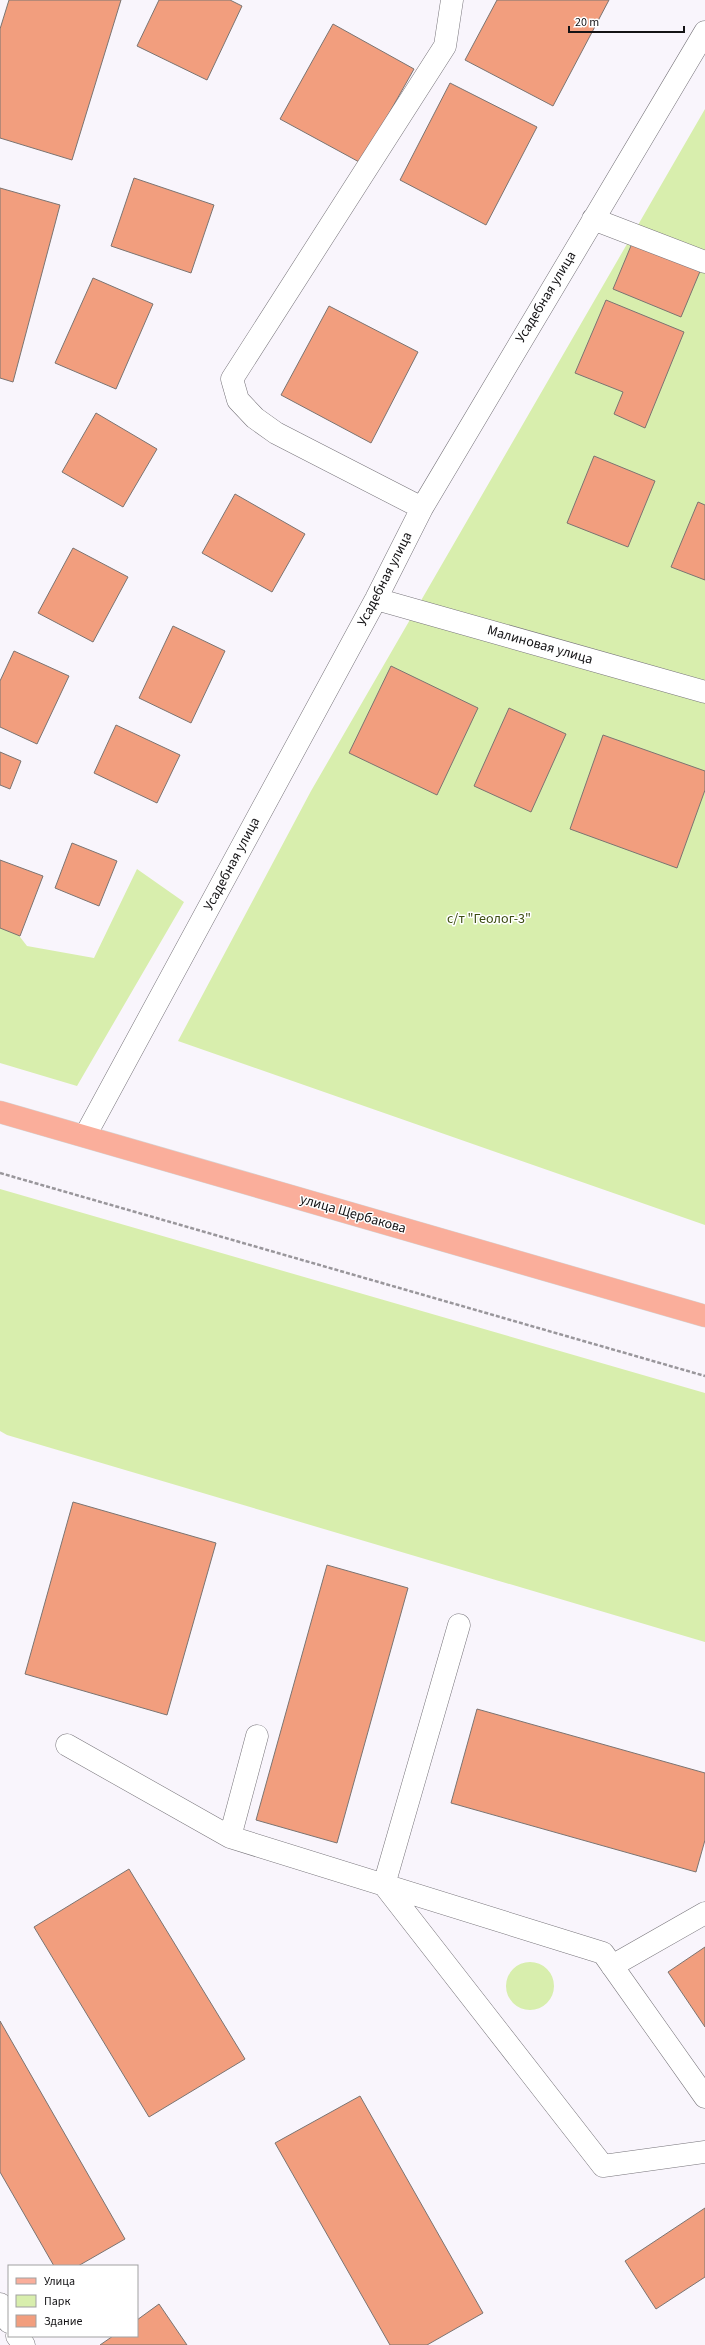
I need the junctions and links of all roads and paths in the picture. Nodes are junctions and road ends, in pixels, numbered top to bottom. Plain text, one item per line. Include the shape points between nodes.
1 (452, 0) edge
2 (705, 32) edge
3 (593, 219) junction
4 (705, 262) edge
5 (422, 508) junction
6 (376, 599) junction
7 (705, 692) edge
8 (0, 1112) edge
9 (85, 1136) junction
10 (0, 1173) edge
11 (705, 1316) edge
12 (705, 1376) edge
13 (459, 1625) dead end
14 (257, 1736) dead end
15 (67, 1745) dead end
16 (230, 1837) junction
17 (384, 1885) junction
18 (705, 1913) edge
19 (612, 1966) junction
20 (705, 2097) edge
21 (705, 2152) edge
22 (0, 2304) edge
23 (8, 2320) edge
24 (18, 2337) edge
25 (24, 2345) edge

1 - 5 street via 445,46 232,380 238,400 254,418 276,433
2 - 3 street, Усадебная улица
3 - 4 street
3 - 5 street, Усадебная улица
5 - 6 street, Усадебная улица
6 - 7 street, Малиновая улица
6 - 9 street, Усадебная улица
8 - 9 main road, улица Щербакова
9 - 11 main road, улица Щербакова
10 - 12 path
13 - 17 street
14 - 16 street
15 - 16 street
16 - 17 street
17 - 19 street via 603,1953
17 - 21 street via 603,2166
18 - 19 street
19 - 20 street
22 - 23 street
24 - 25 street

